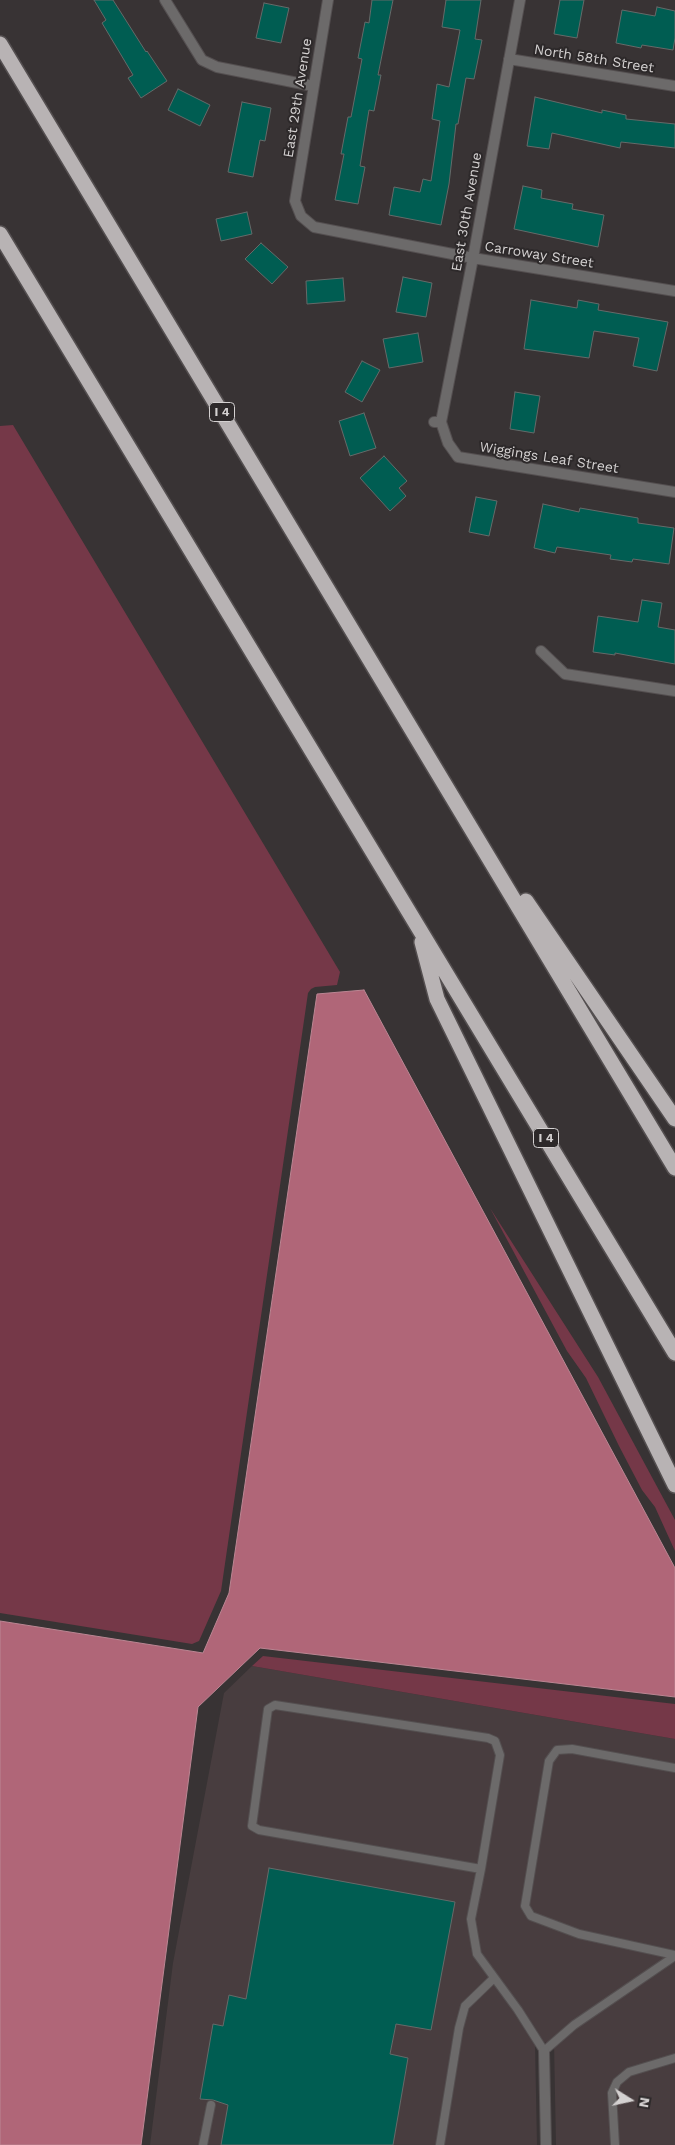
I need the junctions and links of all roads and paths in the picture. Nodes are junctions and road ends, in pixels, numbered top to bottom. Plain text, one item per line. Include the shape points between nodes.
1 (164, 0) edge
2 (328, 0) edge
3 (520, 0) edge
4 (0, 44) edge
5 (509, 59) junction
6 (313, 86) junction
7 (675, 86) edge
8 (295, 201) joint
9 (0, 234) edge
10 (473, 258) junction
11 (675, 291) edge
12 (437, 422) joint
13 (675, 492) edge
14 (541, 652) dead end
15 (675, 691) edge
16 (443, 780) junction
17 (417, 924) junction
18 (675, 1119) edge
19 (675, 1168) edge
20 (675, 1353) edge
21 (675, 1485) edge
22 (675, 1768) edge
23 (481, 1869) junction
24 (675, 1956) edge
25 (494, 1978) junction
26 (544, 2051) junction
27 (675, 2058) edge
28 (211, 2106) dead end
29 (203, 2145) edge
30 (440, 2145) edge
31 (546, 2145) edge
32 (615, 2145) edge

1 - 6 street via 202,60 217,67
2 - 6 street, East 29th Avenue
3 - 5 street, East 30th Avenue
4 - 16 highway, I 4
5 - 7 street, North 58th Street
5 - 10 street, East 30th Avenue
6 - 8 street, East 29th Avenue
8 - 10 street, Carroway Street via 301,216 314,227
9 - 17 highway, I 4
10 - 11 street, Carroway Street
10 - 12 street, East 30th Avenue
12 - 13 street, Wiggings Leaf Street via 458,457
14 - 15 street via 565,674
16 - 18 highway
16 - 19 highway, I 4
17 - 20 highway, I 4
17 - 21 highway via 437,999
22 - 24 lane via 572,1749 557,1750 549,1761 525,1906 531,1916 579,1934
23 - 23 lane via 259,1830 252,1826 268,1708 275,1704 495,1741 500,1754
23 - 25 lane via 471,1918 477,1954
24 - 26 lane via 574,2025
25 - 26 lane
25 - 30 lane via 466,2006 459,2028
26 - 31 street
27 - 32 lane via 629,2072 617,2082 612,2093
28 - 29 lane

